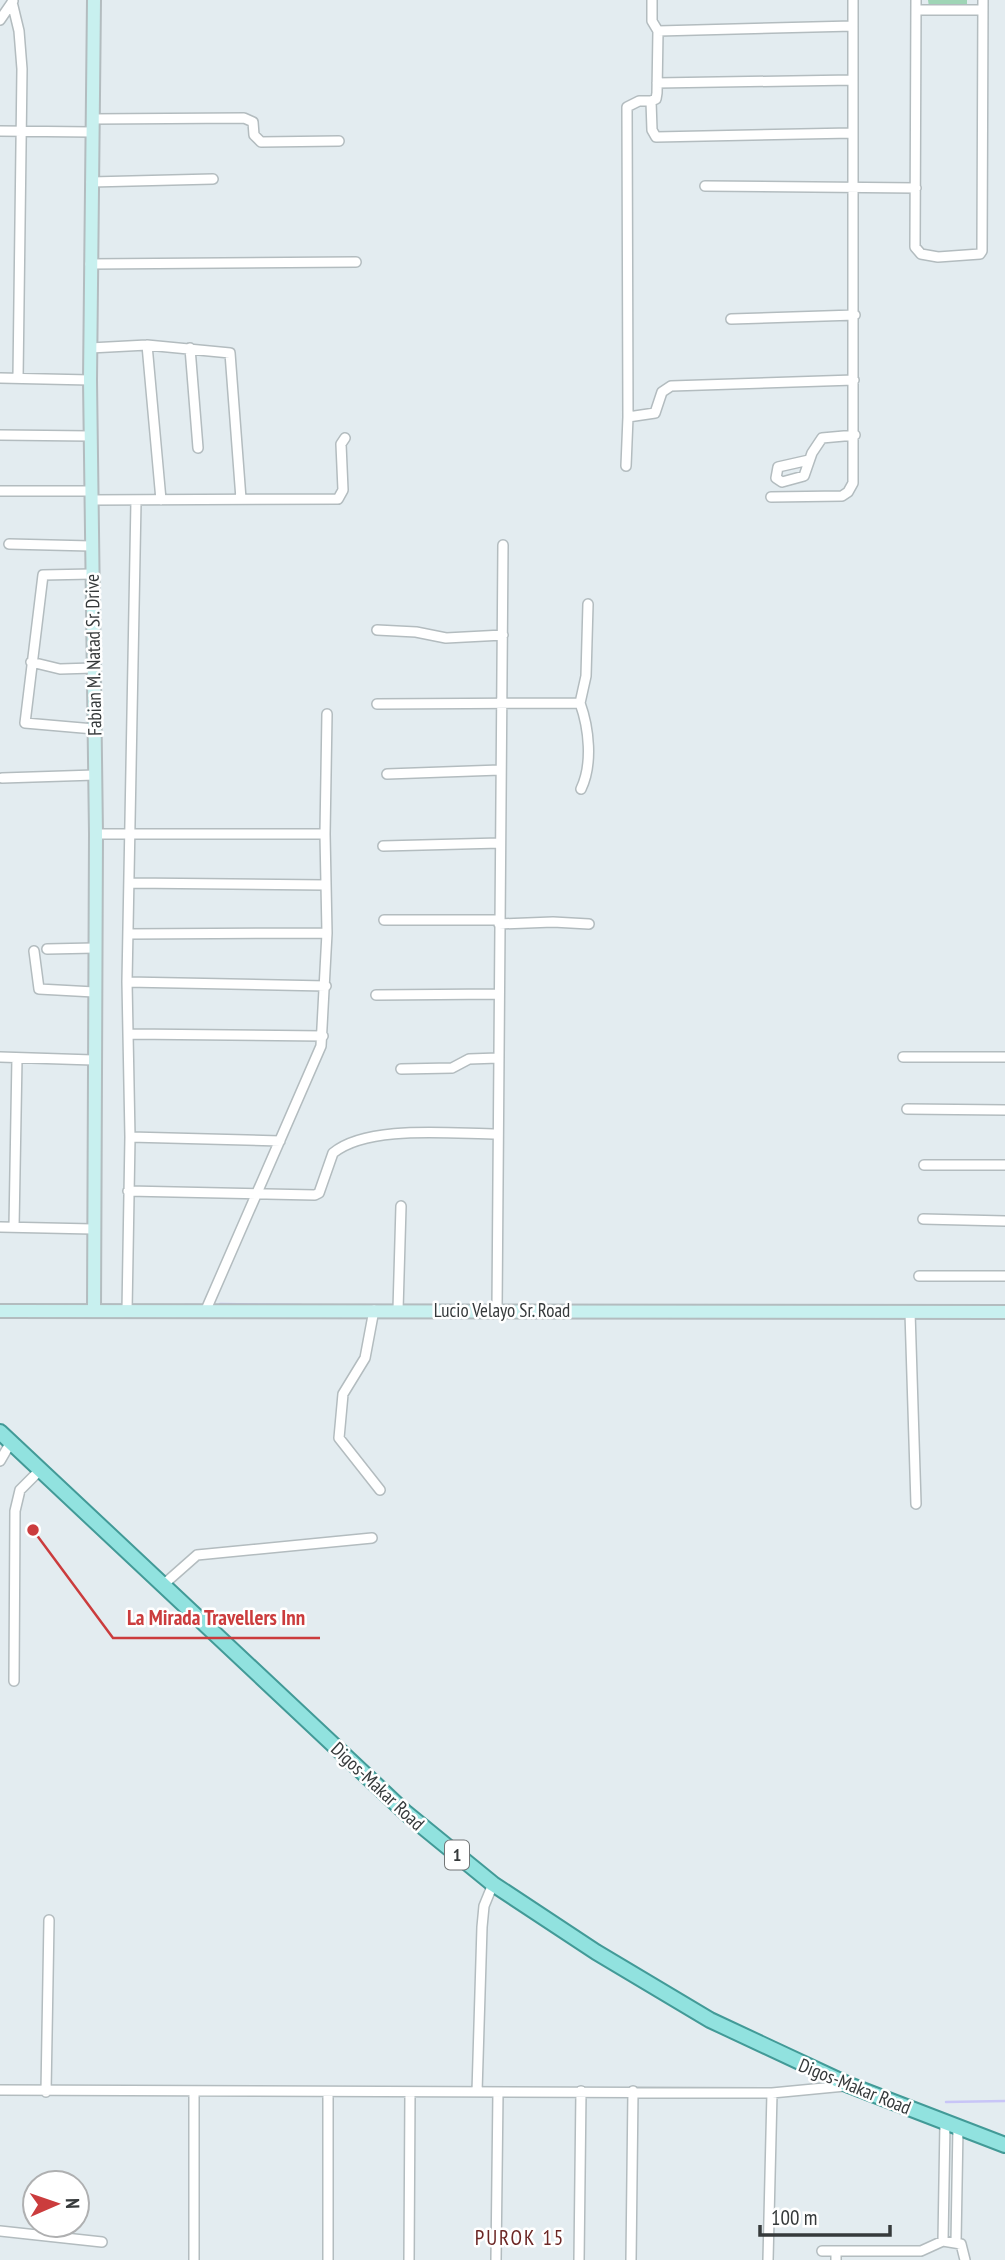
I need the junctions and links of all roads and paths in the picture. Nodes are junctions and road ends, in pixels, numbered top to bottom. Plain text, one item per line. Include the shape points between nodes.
1 (94, 0) edge
2 (652, 0) edge
3 (853, 0) edge
4 (916, 0) edge
5 (13, 1) edge
6 (983, 5) edge
7 (916, 10) junction
8 (0, 20) edge
9 (853, 26) junction
10 (658, 31) junction
11 (853, 80) junction
12 (657, 83) junction
13 (651, 101) junction
14 (92, 126) junction
15 (0, 131) edge
16 (22, 132) junction
17 (852, 133) junction
18 (339, 141) dead end
19 (213, 179) dead end
20 (91, 183) junction
21 (705, 186) dead end
22 (854, 187) junction
23 (916, 188) junction
24 (356, 262) dead end
25 (90, 264) junction
26 (855, 315) junction
27 (731, 319) dead end
28 (147, 345) junction
29 (90, 348) junction
30 (190, 348) junction
31 (0, 378) edge
32 (18, 378) junction
33 (90, 380) junction
34 (854, 380) junction
35 (628, 417) junction
36 (0, 435) edge
37 (855, 435) junction
38 (90, 436) junction
39 (345, 438) dead end
40 (198, 449) dead end
41 (809, 460) dead end
42 (626, 466) dead end
43 (0, 491) edge
44 (90, 495) junction
45 (771, 497) dead end
46 (241, 499) junction
47 (161, 500) junction
48 (136, 501) junction
49 (9, 544) dead end
50 (503, 545) dead end
51 (91, 546) junction
52 (92, 574) junction
53 (588, 604) dead end
54 (377, 630) dead end
55 (503, 635) junction
56 (31, 662) junction
57 (93, 668) junction
58 (500, 703) junction
59 (377, 704) dead end
60 (580, 704) junction
61 (327, 714) dead end
62 (94, 729) junction
63 (500, 770) junction
64 (387, 774) dead end
65 (95, 775) junction
66 (2, 778) dead end
67 (581, 789) dead end
68 (96, 834) junction
69 (129, 834) junction
70 (325, 834) junction
71 (500, 842) junction
72 (383, 846) dead end
73 (130, 883) junction
74 (325, 885) junction
75 (384, 920) dead end
76 (499, 922) junction
77 (589, 925) dead end
78 (327, 933) junction
79 (130, 934) junction
80 (95, 948) junction
81 (47, 949) dead end
82 (34, 951) dead end
83 (127, 982) junction
84 (326, 986) junction
85 (94, 992) junction
86 (499, 994) junction
87 (376, 995) dead end
88 (129, 1034) junction
89 (323, 1036) junction
90 (0, 1057) edge
91 (903, 1057) dead end
92 (1005, 1057) edge
93 (17, 1058) junction
94 (498, 1058) junction
95 (93, 1060) junction
96 (401, 1069) dead end
97 (907, 1109) dead end
98 (1005, 1110) edge
99 (498, 1134) junction
100 (130, 1137) junction
101 (279, 1141) junction
102 (924, 1165) dead end
103 (1005, 1165) edge
104 (128, 1191) junction
105 (257, 1192) junction
106 (401, 1206) dead end
107 (923, 1219) dead end
108 (1005, 1221) edge
109 (0, 1227) edge
110 (15, 1227) junction
111 (93, 1229) junction
112 (919, 1276) dead end
113 (1005, 1276) edge
114 (497, 1309) junction
115 (94, 1310) junction
116 (374, 1310) junction
117 (398, 1310) junction
118 (0, 1311) edge
119 (127, 1311) junction
120 (205, 1312) junction
121 (910, 1312) junction
122 (1005, 1312) edge
123 (5, 1437) edge
124 (0, 1461) edge
125 (40, 1470) junction
126 (380, 1490) dead end
127 (916, 1504) dead end
128 (372, 1538) dead end
129 (163, 1585) junction
130 (14, 1681) dead end
131 (493, 1884) junction
132 (49, 1920) dead end
133 (849, 2085) junction
134 (0, 2090) edge
135 (46, 2091) junction
136 (581, 2091) junction
137 (633, 2091) junction
138 (328, 2092) junction
139 (410, 2092) junction
140 (477, 2092) junction
141 (498, 2092) junction
142 (194, 2093) junction
143 (772, 2093) junction
144 (951, 2125) junction
145 (1005, 2145) edge
146 (0, 2231) edge
147 (943, 2241) junction
148 (102, 2242) dead end
149 (956, 2242) junction
150 (822, 2251) dead end
151 (836, 2255) edge
152 (879, 2255) edge
153 (920, 2255) edge
154 (194, 2260) edge
155 (328, 2260) edge
156 (409, 2260) edge
157 (496, 2260) edge
158 (579, 2260) edge
159 (631, 2260) edge
160 (768, 2260) edge
161 (965, 2260) edge

1 - 14 street, Fabian M. Natad Sr. Drive
2 - 10 street via 652,21
3 - 9 street
4 - 7 street
5 - 8 street
5 - 16 street via 19,31
6 - 7 street
6 - 23 street via 982,253 921,254 915,247
7 - 23 street
9 - 10 street
9 - 11 street
10 - 12 street
11 - 12 street
11 - 17 street
12 - 13 street via 656,99
13 - 17 street via 656,137
13 - 35 street via 627,107
14 - 16 street
14 - 18 street via 244,118 253,122 254,135 261,142
14 - 20 street, Fabian M. Natad Sr. Drive
15 - 16 street
16 - 32 street
17 - 22 street
19 - 20 street
20 - 25 street, Fabian M. Natad Sr. Drive
21 - 22 street
22 - 23 street
22 - 26 street
24 - 25 street
25 - 29 street, Fabian M. Natad Sr. Drive
26 - 27 street
26 - 34 street
28 - 29 street
28 - 30 street
28 - 47 street
29 - 33 street, Fabian M. Natad Sr. Drive
30 - 40 street
30 - 46 street via 230,353
31 - 32 street
32 - 33 street
33 - 38 street, Fabian M. Natad Sr. Drive
34 - 35 street via 671,386 662,392 655,413
34 - 37 street
35 - 42 street
36 - 38 street
37 - 41 street via 822,438
37 - 45 street via 853,482 848,492
38 - 44 street, Fabian M. Natad Sr. Drive
39 - 46 street via 341,444 343,490 338,499
43 - 44 street
44 - 48 street
44 - 51 street, Fabian M. Natad Sr. Drive
46 - 47 street
47 - 48 street
48 - 69 street
49 - 51 street
50 - 55 street
51 - 52 street, Fabian M. Natad Sr. Drive
52 - 56 street via 44,574
52 - 57 street, Fabian M. Natad Sr. Drive
53 - 60 street via 586,676
54 - 55 street via 446,638
55 - 58 street
56 - 57 street via 60,669
56 - 62 street via 25,725
57 - 62 street, Fabian M. Natad Sr. Drive
58 - 59 street
58 - 60 street
58 - 63 street
60 - 67 street via 587,731 586,775
61 - 70 street
62 - 65 street, Fabian M. Natad Sr. Drive
63 - 64 street
63 - 71 street
65 - 66 street
65 - 68 street, Fabian M. Natad Sr. Drive
68 - 69 street
68 - 80 street, Fabian M. Natad Sr. Drive
69 - 70 street
69 - 73 street
70 - 74 street
71 - 72 street
71 - 76 street
73 - 74 street
73 - 79 street
74 - 78 street
75 - 76 street
76 - 77 street
76 - 86 street
78 - 79 street
78 - 84 street
79 - 83 street
80 - 81 street
80 - 85 street, Fabian M. Natad Sr. Drive
82 - 85 street via 39,989
83 - 84 street
83 - 88 street
84 - 89 street
85 - 95 street, Fabian M. Natad Sr. Drive
86 - 87 street
86 - 94 street
88 - 89 street
88 - 100 street
89 - 101 street
90 - 93 street
91 - 92 street
93 - 95 street
93 - 110 street
94 - 96 street via 469,1059 452,1068
94 - 99 street
95 - 111 street, Fabian M. Natad Sr. Drive
97 - 98 street
99 - 105 street via 407,1134 356,1141 333,1153 318,1194
99 - 114 street
100 - 101 street
100 - 104 street
101 - 105 street
102 - 103 street
104 - 105 street
104 - 119 street
105 - 120 street
106 - 117 street
107 - 108 street
109 - 110 street
110 - 111 street
111 - 115 street, Fabian M. Natad Sr. Drive
112 - 113 street
114 - 117 street, Lucio Velayo Sr. Road
114 - 121 street, Lucio Velayo Sr. Road
115 - 118 street, Lucio Velayo Sr. Road
115 - 119 street, Lucio Velayo Sr. Road
116 - 117 street, Lucio Velayo Sr. Road
116 - 120 street, Lucio Velayo Sr. Road
116 - 126 street via 365,1358 343,1394 338,1436
119 - 120 street, Lucio Velayo Sr. Road
121 - 122 street, Lucio Velayo Sr. Road
121 - 127 street
123 - 124 street
123 - 125 main road, Digos-Makar Road / 1
125 - 129 main road, Digos-Makar Road / 1
125 - 130 street via 20,1490 15,1511
128 - 129 street via 197,1555
129 - 131 main road, Digos-Makar Road / 1 via 406,1813
131 - 133 main road, Digos-Makar Road / 1 via 710,2020
131 - 140 street via 482,1927
132 - 135 street
133 - 143 street
133 - 144 main road, Digos-Makar Road / 1
134 - 135 street
135 - 142 street
136 - 137 street
136 - 141 street
136 - 158 street
137 - 143 street
137 - 159 street
138 - 139 street
138 - 142 street
138 - 155 street
139 - 140 street
139 - 156 street
140 - 141 street
141 - 157 street
142 - 154 street
143 - 160 street
144 - 145 main road, Digos-Makar Road / 1
144 - 147 street
144 - 149 street
146 - 148 street
147 - 149 street
147 - 153 street
149 - 161 street via 963,2246
150 - 151 street
151 - 152 street
152 - 153 street

